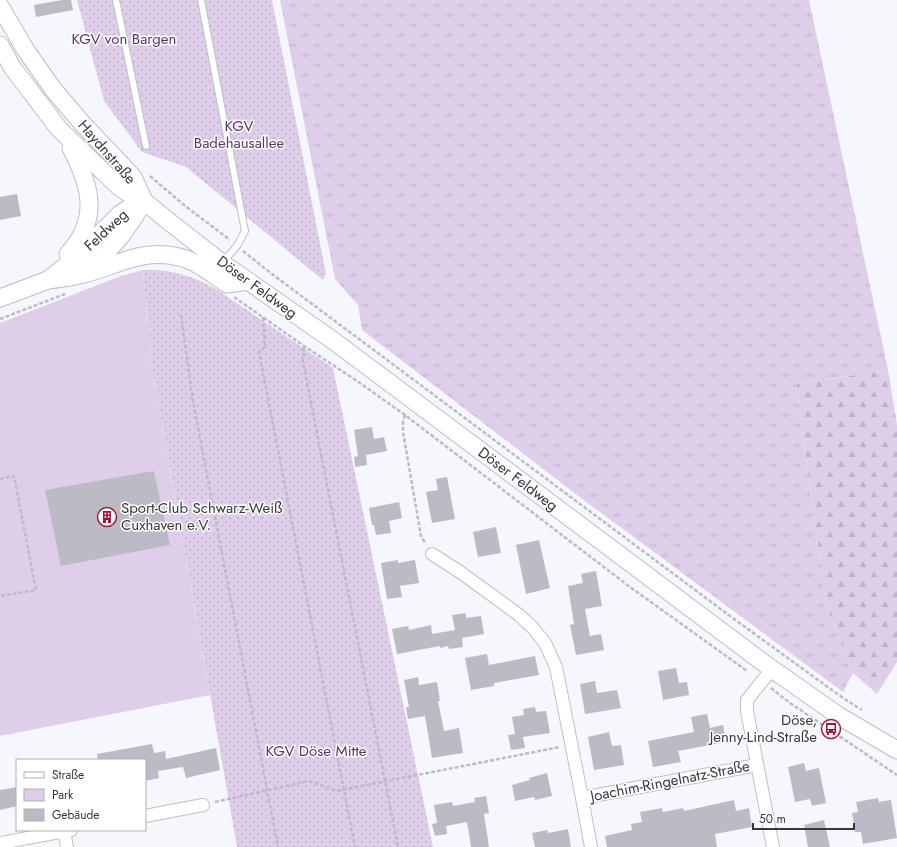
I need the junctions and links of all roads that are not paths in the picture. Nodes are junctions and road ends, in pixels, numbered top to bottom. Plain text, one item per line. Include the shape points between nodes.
1 (116, 0) edge
2 (201, 0) edge
3 (0, 6) edge
4 (0, 45) edge
5 (66, 137) junction
6 (146, 146) dead end
7 (144, 201) junction
8 (222, 263) junction
9 (76, 276) junction
10 (48, 280) junction
11 (248, 281) junction
12 (0, 298) edge
13 (432, 554) road end
14 (767, 675) junction
15 (897, 750) edge
16 (757, 765) junction
17 (582, 798) junction
18 (203, 805) road end
19 (146, 816) edge
20 (68, 831) edge
21 (0, 844) edge
22 (67, 847) edge
23 (591, 847) edge
24 (773, 847) edge

1 - 6 lane
2 - 8 lane via 245,231 237,246
3 - 7 street, Haydnstraße via 53,89 133,177
4 - 5 street, Haydnstraße via 12,67
5 - 7 street, Haydnstraße via 118,186
5 - 10 street via 87,185 88,221 78,242
7 - 8 street, Döser Feldweg
7 - 9 street, Feldweg via 119,240 101,258
7 - 10 street, Feldweg via 120,214 76,258
8 - 11 street, Döser Feldweg
9 - 10 street
9 - 11 street via 129,259 159,254 191,261 228,284
10 - 12 street, Feldweg
11 - 14 street, Döser Feldweg via 406,395
13 - 17 street, Joachim-Ringelnatz-Straße via 519,615 546,643 556,667
14 - 15 street, Döser Feldweg
14 - 16 street via 747,700
16 - 17 street, Joachim-Ringelnatz-Straße
16 - 24 street
17 - 23 street, Joachim-Ringelnatz-Straße
18 - 19 street
20 - 21 street
20 - 22 street

